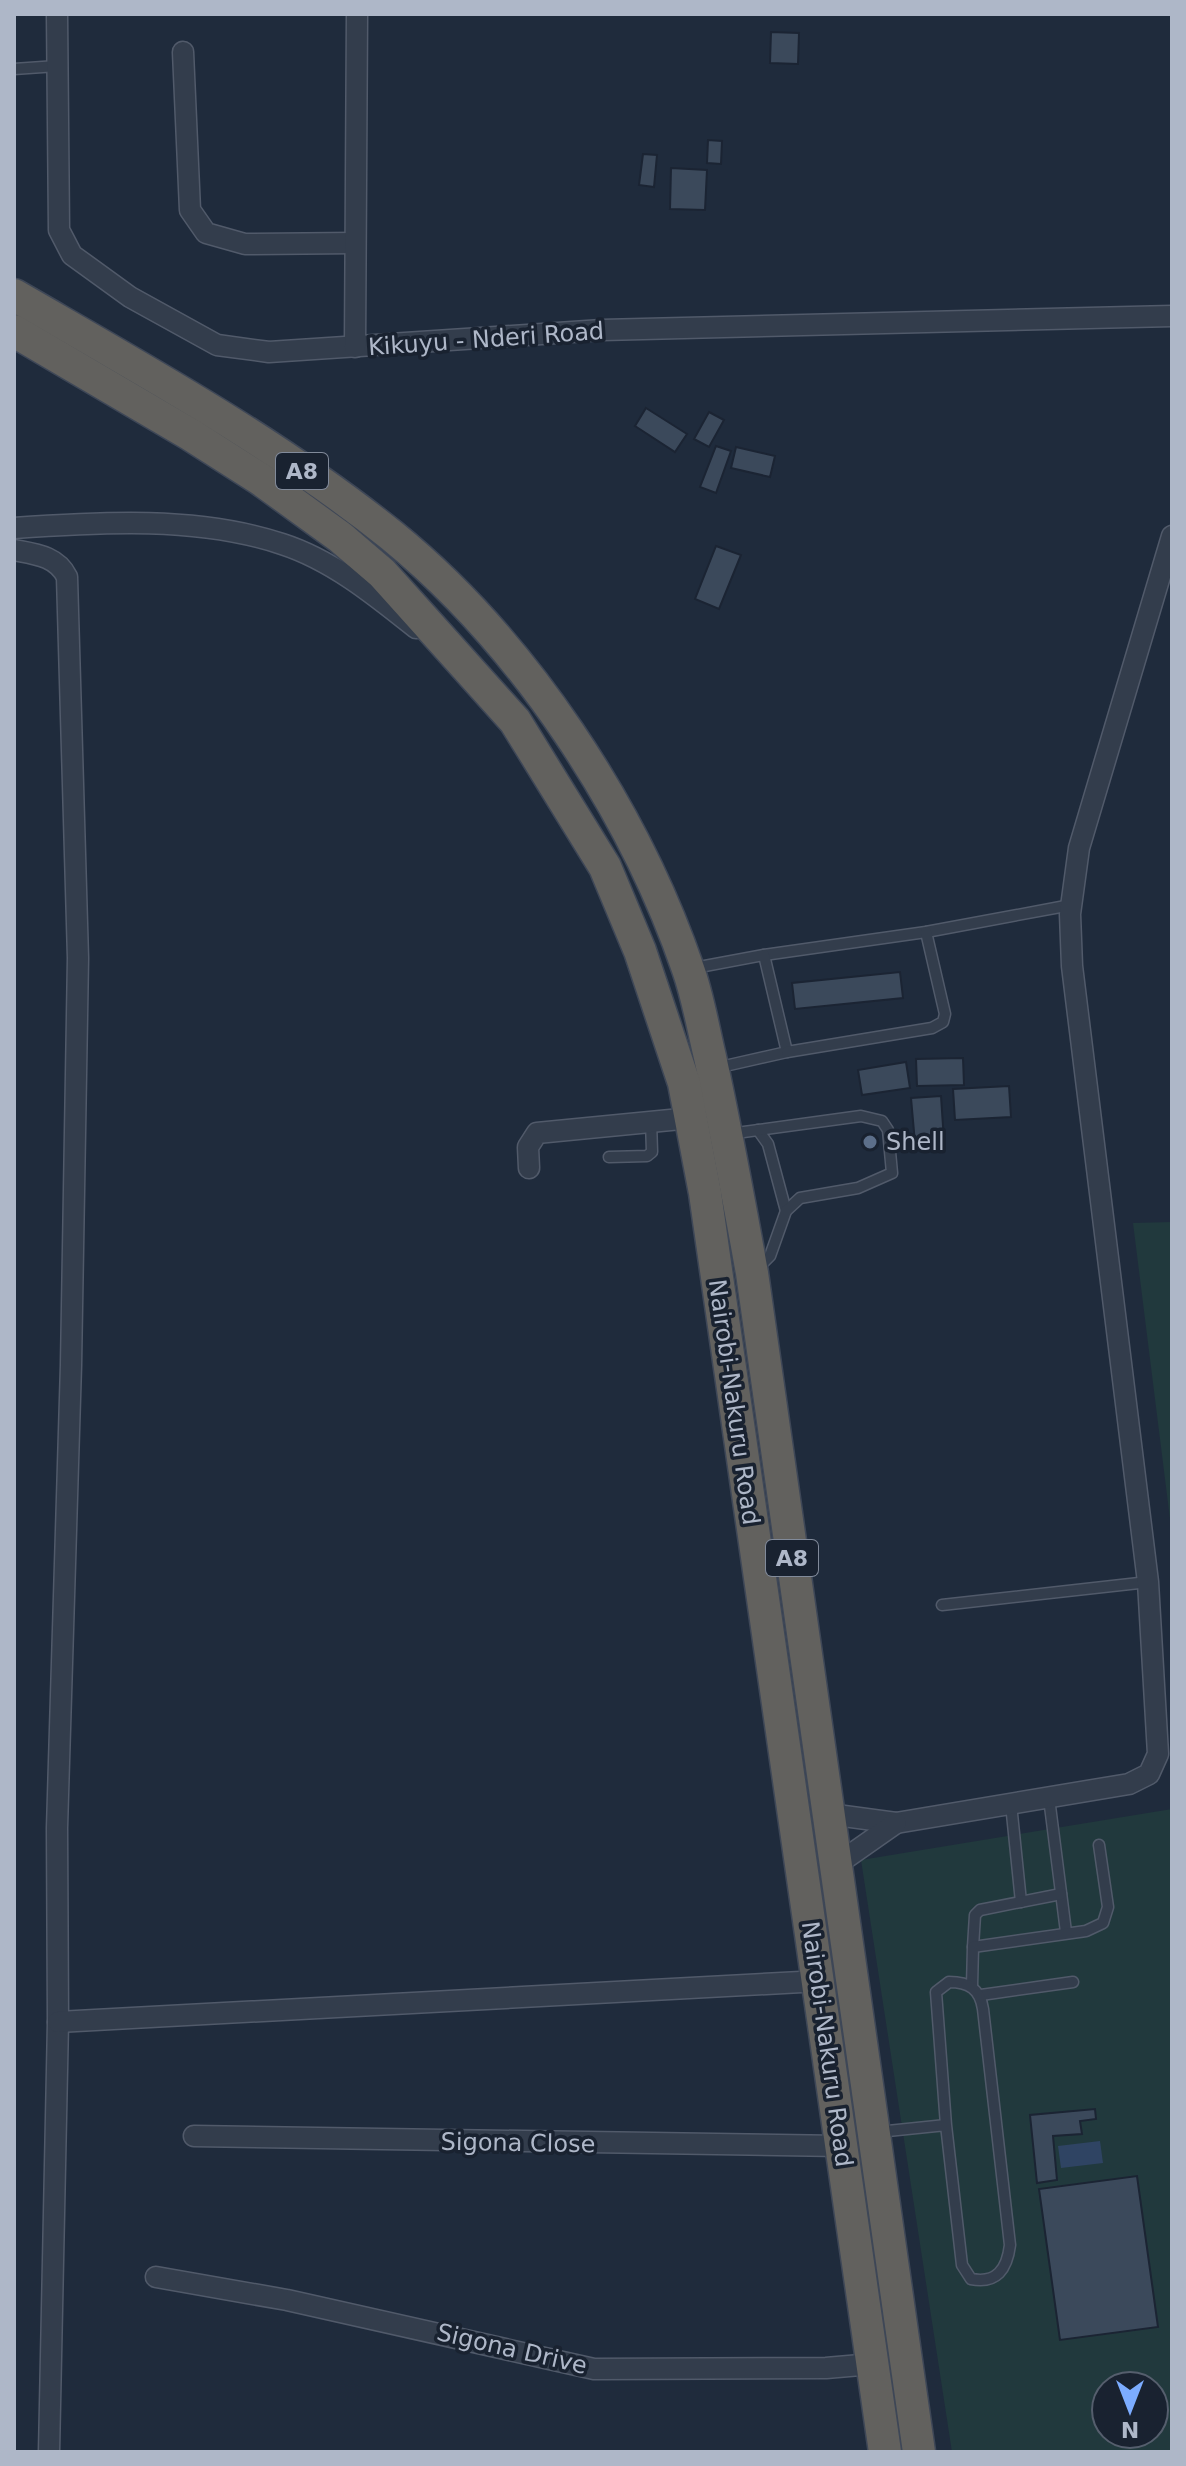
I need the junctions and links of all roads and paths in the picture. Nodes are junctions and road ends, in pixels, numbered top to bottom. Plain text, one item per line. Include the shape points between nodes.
1 (57, 14) edge
2 (357, 14) edge
3 (183, 52) dead end
4 (57, 66) junction
5 (14, 69) edge
6 (355, 243) junction
7 (14, 295) edge
8 (1172, 316) edge
9 (14, 331) edge
10 (355, 347) junction
11 (14, 528) edge
12 (1172, 536) edge
13 (14, 550) edge
14 (1168, 560) edge
15 (515, 721) junction
16 (1071, 905) junction
17 (926, 932) junction
18 (764, 955) junction
19 (688, 969) junction
20 (787, 1052) junction
21 (712, 1069) junction
22 (691, 1118) junction
23 (651, 1121) junction
24 (742, 1132) junction
25 (609, 1157) dead end
26 (529, 1168) dead end
27 (786, 1211) junction
28 (752, 1273) junction
29 (1148, 1582) junction
30 (942, 1605) dead end
31 (1049, 1798) junction
32 (1011, 1804) junction
33 (829, 1814) junction
34 (896, 1823) junction
35 (1099, 1845) dead end
36 (836, 1865) junction
37 (1061, 1894) junction
38 (1021, 1902) junction
39 (1066, 1932) junction
40 (973, 1947) junction
41 (820, 1981) junction
42 (1073, 1982) dead end
43 (972, 1986) junction
44 (981, 1995) junction
45 (58, 2022) junction
46 (946, 2125) junction
47 (873, 2132) junction
48 (194, 2136) dead end
49 (841, 2146) junction
50 (156, 2277) dead end
51 (872, 2364) junction
52 (49, 2452) edge
53 (885, 2452) edge
54 (919, 2452) edge

1 - 4 street, Kikuyu - Nderi Road
2 - 6 street
3 - 6 street via 190,210 206,233 245,244
4 - 5 lane
4 - 10 street, Kikuyu - Nderi Road via 59,230 72,255 130,297 217,345 269,352
6 - 10 street
7 - 19 highway, A8 via 263,443 390,535 469,608 546,702 601,785 638,850
8 - 10 street, Kikuyu - Nderi Road via 602,330
9 - 15 highway, A8 via 191,435 340,537 392,583
11 - 15 street via 109,523 206,528 285,544 372,593 440,647
12 - 14 street
13 - 45 street via 62,566 68,593 78,958 57,1828
14 - 16 street via 1091,802
15 - 22 highway, Nairobi-Nakuru Road / A8 via 605,867 640,951
16 - 17 lane
16 - 29 street via 1072,966
17 - 18 lane
17 - 20 lane via 943,1022
18 - 19 lane
18 - 20 lane
19 - 21 highway, A8
20 - 21 lane
21 - 24 highway, A8
22 - 23 street
22 - 41 highway, Nairobi-Nakuru Road / A8
23 - 25 lane via 652,1152
23 - 26 street via 537,1133 528,1147
24 - 27 lane via 768,1144
24 - 27 lane via 861,1116 882,1121 888,1130 892,1173 858,1188 800,1198
24 - 28 highway, A8
27 - 28 lane via 770,1256
28 - 33 highway, A8
29 - 30 lane
29 - 31 street via 1158,1754 1153,1769 1129,1784
31 - 32 street
31 - 37 lane
32 - 34 street
32 - 38 lane
33 - 34 street
33 - 36 highway, A8
34 - 36 street
35 - 39 lane via 1107,1917 1086,1931
36 - 47 highway, A8
37 - 38 lane
37 - 39 lane
38 - 40 lane via 980,1910
39 - 40 lane
40 - 43 lane
41 - 45 street
41 - 49 highway, Nairobi-Nakuru Road / A8
42 - 44 lane
43 - 44 lane
43 - 46 lane via 949,1982 936,1992
44 - 46 lane via 1010,2245 1002,2271 988,2280 971,2279 962,2265
45 - 52 street
46 - 47 lane
47 - 54 highway, A8
48 - 49 street, Sigona Close
49 - 51 highway, Nairobi-Nakuru Road / A8
50 - 51 street, Sigona Drive via 287,2300 594,2369
51 - 53 highway, Nairobi-Nakuru Road / A8

